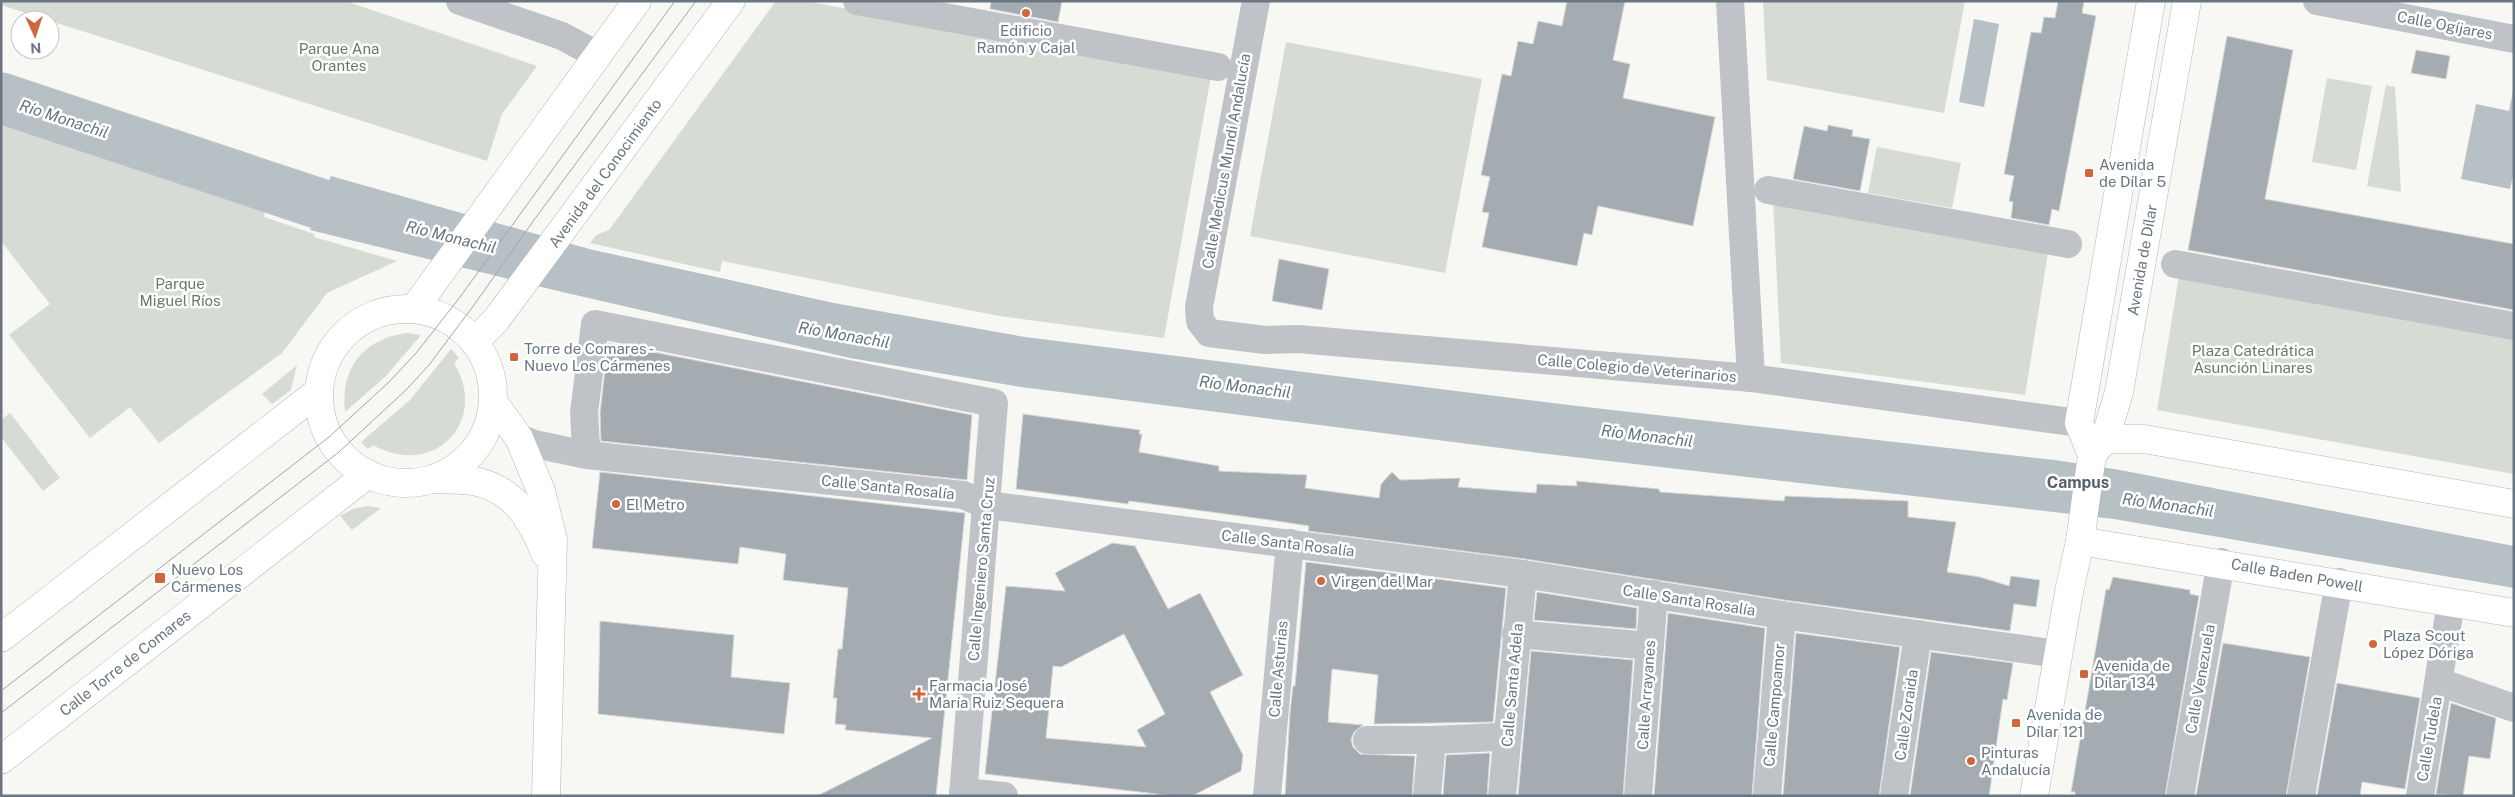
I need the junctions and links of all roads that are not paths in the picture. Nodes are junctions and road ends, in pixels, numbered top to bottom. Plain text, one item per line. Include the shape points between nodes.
1 (460, 1) edge
2 (638, 1) edge
3 (731, 1) edge
4 (857, 1) edge
5 (1256, 1) edge
6 (1730, 1) edge
7 (2151, 1) edge
8 (2187, 1) edge
9 (2317, 1) edge
10 (2514, 38) edge
11 (597, 56) junction
12 (1230, 69) junction
13 (1768, 190) dead end
14 (2068, 244) dead end
15 (2175, 264) dead end
16 (414, 309) junction
17 (1200, 320) joint
18 (2514, 326) edge
19 (475, 341) junction
20 (1751, 378) junction
21 (319, 391) junction
22 (494, 403) junction
23 (2079, 423) junction
24 (519, 438) junction
25 (586, 446) dead end
26 (2096, 452) junction
27 (368, 474) junction
28 (435, 479) junction
29 (2514, 504) edge
30 (987, 505) junction
31 (2081, 532) junction
32 (1290, 543) junction
33 (2221, 562) junction
34 (553, 573) junction
35 (1523, 574) junction
36 (2339, 582) junction
37 (1654, 594) junction
38 (2451, 602) junction
39 (2514, 613) edge
40 (1782, 615) junction
41 (1516, 634) junction
42 (1918, 634) junction
43 (1, 638) edge
44 (1650, 646) junction
45 (2058, 654) junction
46 (2439, 682) junction
47 (2514, 708) edge
48 (1498, 737) dead end
49 (1367, 740) dead end
50 (1432, 740) junction
51 (1, 760) edge
52 (963, 794) edge
53 (546, 796) edge
54 (1004, 796) edge
55 (1267, 796) edge
56 (1427, 796) edge
57 (1502, 796) edge
58 (1638, 796) edge
59 (1767, 796) edge
60 (1894, 796) edge
61 (2034, 796) edge
62 (2180, 796) edge
63 (2301, 796) edge
64 (2420, 796) edge

1 - 11 street via 562,36
2 - 11 main road
3 - 19 main road, Avenida del Conocimiento via 496,320
4 - 12 street
5 - 12 street, Calle Medicus Mundi Andalucía
6 - 20 street
7 - 23 main road
8 - 26 main road, Avenida de Dílar via 2119,392
9 - 10 street, Calle Ogíjares
11 - 16 main road
12 - 17 street, Calle Medicus Mundi Andalucía via 1199,307
13 - 14 street
15 - 18 street
16 - 19 main road via 445,317
16 - 21 main road via 391,310 369,317 350,330 328,357
17 - 20 street, Calle Colegio de Veterinarios via 1209,333 1264,340 1298,339
19 - 22 main road via 490,370
20 - 23 street, Calle Colegio de Veterinarios
21 - 27 main road via 321,414 329,437 339,452
21 - 43 main road
22 - 24 main road
22 - 28 main road via 485,434 465,461
23 - 26 main road
24 - 30 street, Calle Santa Rosalía via 587,456 963,495
24 - 34 main road via 548,515
25 - 30 street, Calle Ingeniero Santa Cruz via 584,413 594,324 994,403
26 - 29 main road via 2144,439
26 - 31 main road, Avenida de Dílar
27 - 28 main road via 401,484
27 - 51 main road, Calle Torre de Comares
28 - 34 main road via 478,482 500,490 520,505 534,526
30 - 32 street, Calle Santa Rosalía
30 - 52 street, Calle Ingeniero Santa Cruz
31 - 33 main road, Calle Baden Powell
31 - 45 main road, Avenida de Dílar
32 - 35 street, Calle Santa Rosalía
32 - 55 street, Calle Asturias
33 - 36 main road, Calle Baden Powell
33 - 62 street, Calle Venezuela
34 - 53 main road
35 - 37 street, Calle Santa Rosalía
35 - 41 street, Calle Santa Adela
36 - 38 main road, Calle Baden Powell
36 - 63 street
37 - 40 street, Calle Santa Rosalía
37 - 44 street, Calle Arrayanes
38 - 39 main road, Calle Baden Powell
38 - 46 street
40 - 42 street, Calle Santa Rosalía
40 - 59 street, Calle Campoamor
41 - 44 street
41 - 57 street, Calle Santa Adela
42 - 45 street, Calle Santa Rosalía
42 - 60 street, Calle Zoraida
44 - 58 street, Calle Arrayanes
45 - 61 main road, Avenida de Dílar
46 - 47 street
46 - 64 street, Calle Tudela
48 - 50 street
49 - 50 street
50 - 56 street
52 - 54 street

